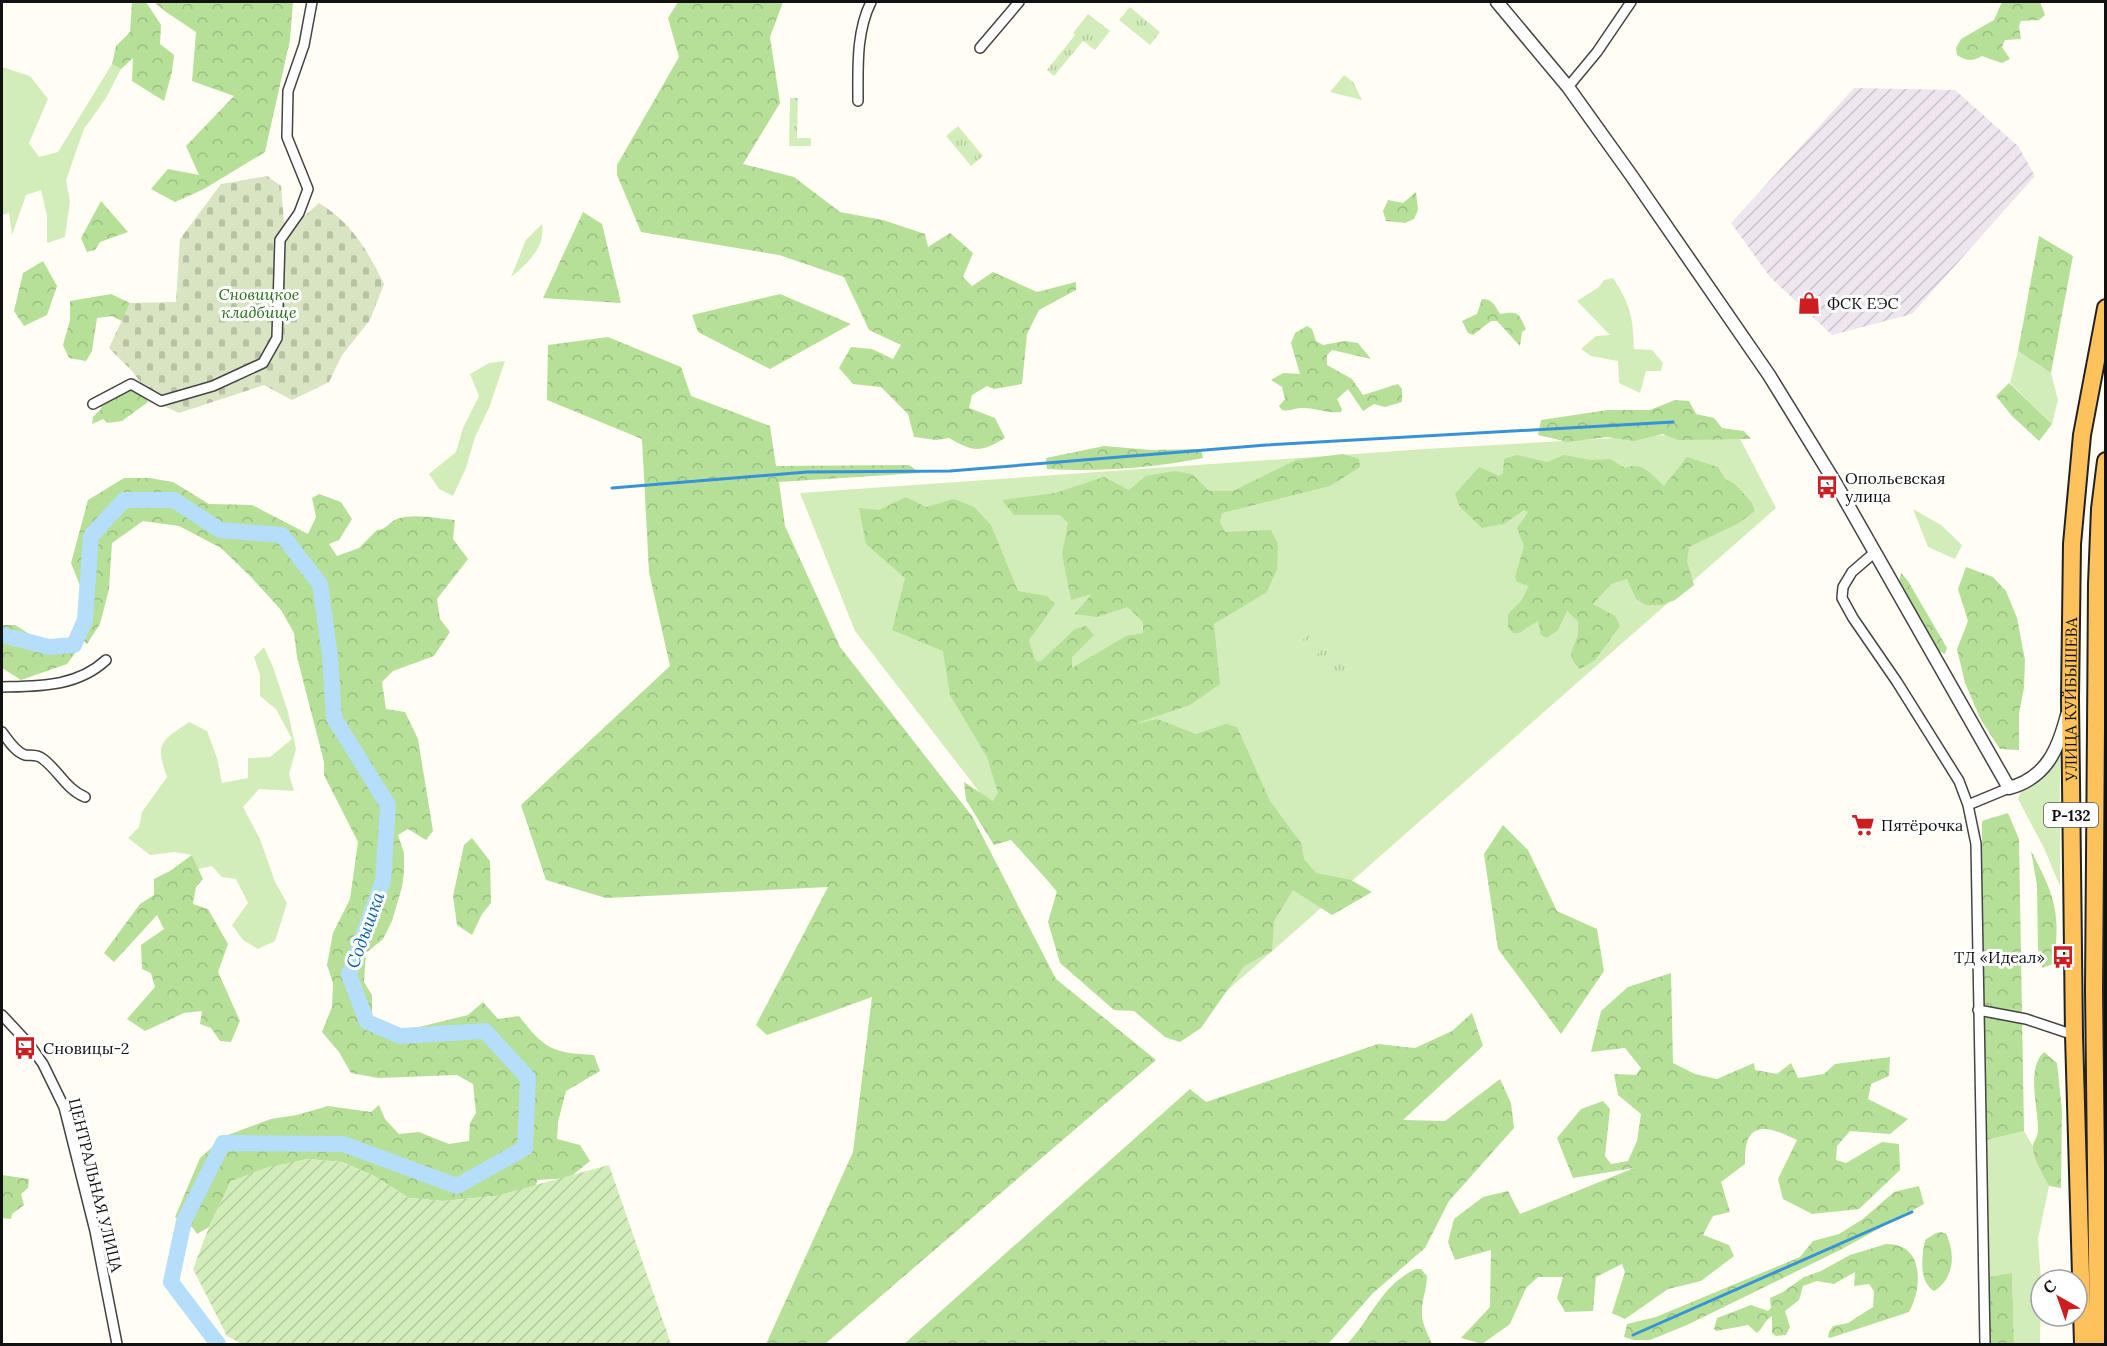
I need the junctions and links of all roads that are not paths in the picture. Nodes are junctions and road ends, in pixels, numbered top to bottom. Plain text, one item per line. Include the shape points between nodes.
1 (312, 2) edge
2 (871, 2) edge
3 (1019, 2) edge
4 (1497, 2) edge
5 (1631, 2) edge
6 (980, 48) dead end
7 (1568, 87) junction
8 (858, 101) dead end
9 (2106, 308) edge
10 (93, 404) dead end
11 (2106, 461) edge
12 (1874, 553) junction
13 (106, 660) dead end
14 (2, 687) edge
15 (2070, 699) junction
16 (2, 732) edge
17 (2009, 788) junction
18 (85, 797) dead end
19 (1968, 805) junction
20 (1978, 1010) junction
21 (2, 1015) edge
22 (2074, 1035) junction
23 (117, 1344) edge
24 (1985, 1344) edge
25 (2083, 1344) edge
26 (2098, 1344) edge

1 - 10 street via 304,45 288,91 287,137 308,189 299,213 280,240 277,338 263,363 213,386 161,401 130,384
2 - 8 street via 858,54
3 - 6 street
4 - 7 street
5 - 7 street via 1598,52
7 - 12 street via 1769,375
9 - 15 highway, УЛИЦА КУЙБЫШЕВА / Р-132 via 2082,435 2072,544
11 - 26 highway, УЛИЦА КУЙБЫШЕВА / Р-132 via 2097,584 2094,990
12 - 17 street
12 - 19 street via 1852,572 1843,587 1842,598 1959,781
13 - 14 street via 68,682
15 - 17 street via 2048,764 2038,776
15 - 22 highway, УЛИЦА КУЙБЫШЕВА / Р-132
16 - 18 street via 18,752 43,759
17 - 19 street
19 - 20 street via 1976,844
20 - 22 street via 2026,1019
20 - 24 street
21 - 23 street, ЦЕНТРАЛЬНАЯ УЛИЦА via 43,1064 64,1107 95,1231
22 - 25 highway, УЛИЦА КУЙБЫШЕВА / Р-132

